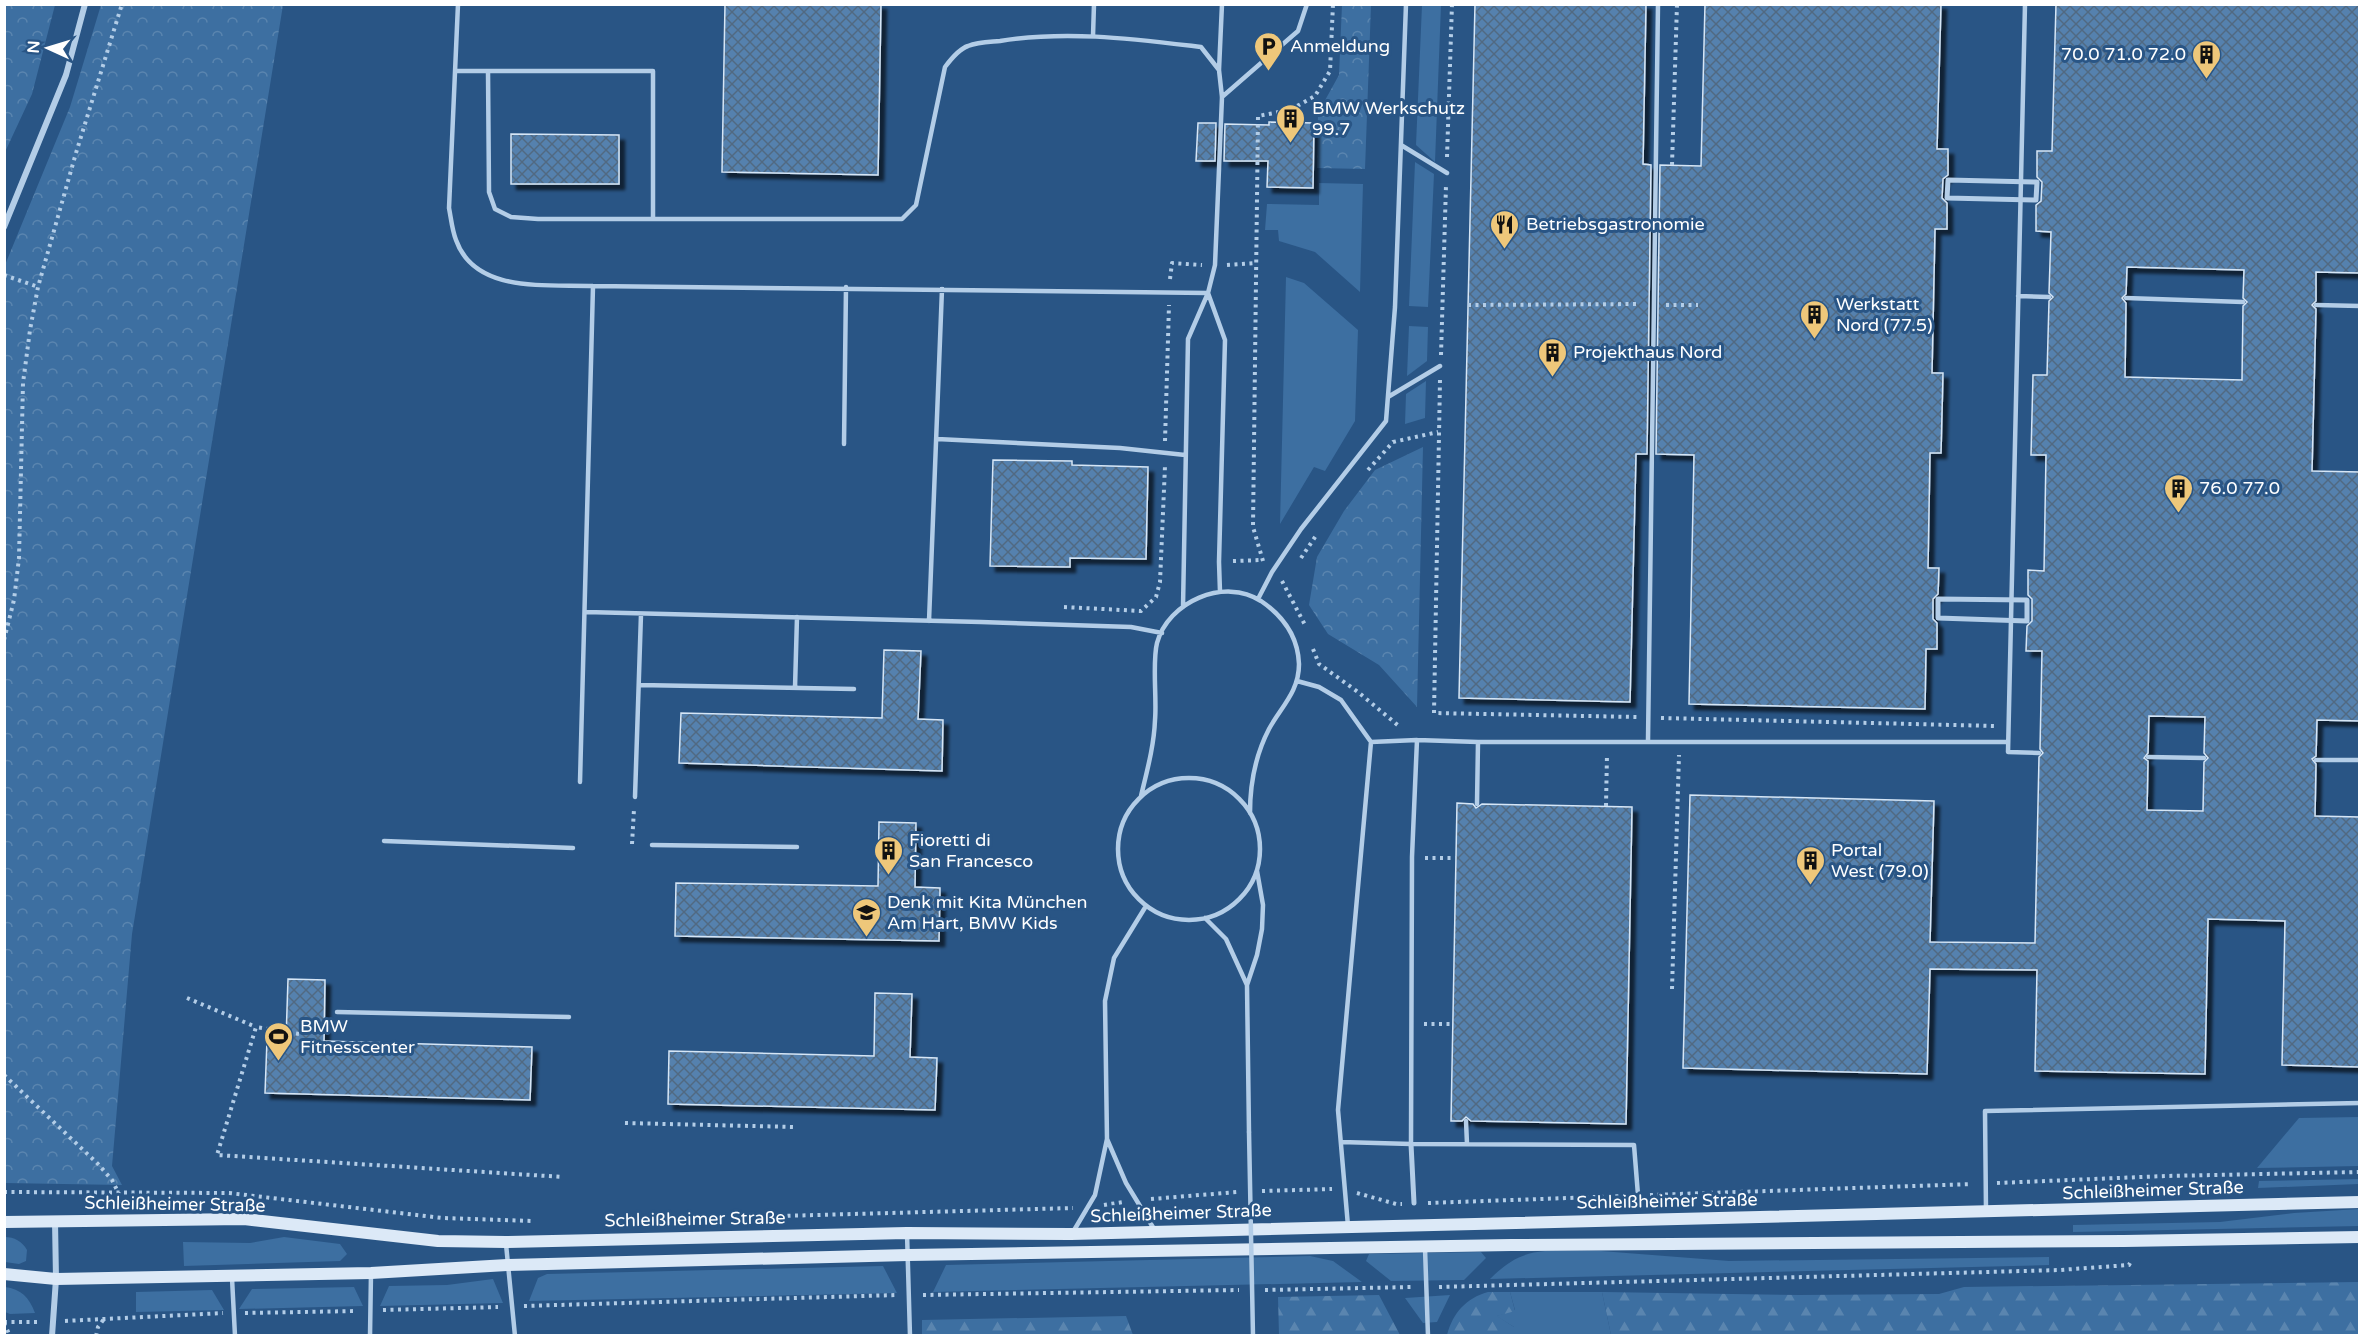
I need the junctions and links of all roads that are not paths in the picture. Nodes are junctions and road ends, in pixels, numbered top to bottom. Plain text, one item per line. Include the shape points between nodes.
1 (85, 4) edge
2 (458, 4) edge
3 (1094, 4) edge
4 (1222, 4) edge
5 (1307, 4) edge
6 (1406, 4) edge
7 (1658, 4) edge
8 (2025, 4) edge
9 (1093, 36) junction
10 (1219, 70) junction
11 (456, 71) junction
12 (488, 71) junction
13 (1222, 97) junction
14 (1401, 145) junction
15 (1447, 173) road end
16 (1948, 180) joint
17 (653, 218) junction
18 (4, 227) edge
19 (592, 286) junction
20 (846, 287) junction
21 (942, 290) junction
22 (1208, 293) junction
23 (2018, 296) junction
24 (2049, 297) dead end
25 (2126, 298) dead end
26 (2243, 302) dead end
27 (2316, 305) dead end
28 (2360, 306) edge
29 (1440, 366) road end
30 (1388, 397) junction
31 (937, 439) junction
32 (844, 444) dead end
33 (1185, 454) junction
34 (1220, 592) junction
35 (1258, 599) junction
36 (1938, 599) joint
37 (1183, 607) junction
38 (586, 612) junction
39 (641, 614) junction
40 (797, 618) junction
41 (929, 621) junction
42 (1162, 633) junction
43 (1297, 681) junction
44 (639, 685) junction
45 (795, 688) junction
46 (855, 689) dead end
47 (1418, 740) junction
48 (1648, 741) junction
49 (1371, 742) junction
50 (1478, 742) junction
51 (2008, 742) junction
52 (2039, 753) dead end
53 (2148, 757) dead end
54 (2204, 758) dead end
55 (2316, 760) dead end
56 (2360, 760) edge
57 (580, 782) dead end
58 (1141, 796) junction
59 (635, 797) road end
60 (1477, 804) dead end
61 (1250, 813) junction
62 (384, 841) dead end
63 (652, 845) dead end
64 (796, 847) dead end
65 (573, 848) dead end
66 (1257, 868) junction
67 (1146, 906) junction
68 (1205, 918) junction
69 (1246, 986) junction
70 (337, 1012) dead end
71 (569, 1017) dead end
72 (2360, 1103) edge
73 (1466, 1121) dead end
74 (1107, 1139) junction
75 (1341, 1142) junction
76 (1411, 1143) junction
77 (1467, 1144) junction
78 (1638, 1195) road end
79 (2360, 1202) edge
80 (1414, 1203) road end
81 (1986, 1211) junction
82 (55, 1221) junction
83 (4, 1222) edge
84 (1348, 1226) junction
85 (1155, 1231) junction
86 (907, 1233) junction
87 (1071, 1234) junction
88 (2360, 1237) edge
89 (506, 1242) junction
90 (1425, 1247) junction
91 (908, 1255) junction
92 (507, 1265) junction
93 (370, 1273) junction
94 (4, 1274) edge
95 (232, 1275) junction
96 (56, 1279) junction
97 (52, 1335) edge
98 (235, 1335) edge
99 (370, 1335) edge
100 (515, 1335) edge
101 (909, 1335) edge
102 (1253, 1335) edge
103 (1428, 1335) edge

1 - 18 street via 66,75
2 - 11 lane
3 - 9 lane
4 - 10 lane
5 - 13 lane via 1298,31
6 - 14 lane
7 - 48 lane
8 - 23 lane
9 - 10 lane via 1201,47
9 - 17 lane via 1026,36 968,46 951,59 945,67 916,205 902,219
10 - 13 lane
11 - 12 lane
11 - 19 lane via 449,208 456,241 470,262 486,275 512,283
12 - 17 lane via 489,192 495,209 511,217 538,219
12 - 17 lane via 653,71
13 - 22 lane via 1217,243
14 - 15 lane
14 - 30 lane
16 - 16 street, bridge via 1947,198 2036,200 2037,182
19 - 20 lane
19 - 38 lane
20 - 21 lane
20 - 32 lane
21 - 22 lane
21 - 31 lane
22 - 33 lane via 1188,339
22 - 34 lane via 1225,340
23 - 24 lane
23 - 51 lane
25 - 26 lane
27 - 28 lane
29 - 30 lane
30 - 35 lane via 1386,421 1300,529
31 - 33 lane
31 - 41 lane
33 - 37 lane
34 - 35 lane
34 - 37 lane
35 - 43 lane via 1277,612 1293,637 1298,658
36 - 36 street, bridge via 1938,618 2027,621 2027,600
37 - 42 lane
38 - 39 lane
38 - 57 lane
39 - 40 lane
39 - 44 lane
40 - 41 lane
40 - 45 lane
41 - 42 lane via 1131,627
42 - 58 lane via 1157,645 1154,736
43 - 49 lane via 1319,687 1341,700
43 - 61 lane via 1260,751
44 - 45 lane
44 - 59 lane
45 - 46 lane
47 - 49 lane
47 - 50 lane
47 - 76 lane via 1412,857
48 - 50 lane
48 - 51 lane
49 - 75 lane via 1338,1110
50 - 60 lane
51 - 52 lane via 2008,752
53 - 54 lane
55 - 56 lane
58 - 61 lane via 1165,782 1199,778 1228,790
58 - 67 lane via 1122,825 1118,859 1128,885
61 - 66 lane via 1260,849
62 - 65 lane
63 - 64 lane
66 - 68 lane via 1238,900
66 - 69 lane via 1262,929
67 - 68 lane via 1172,918
67 - 74 lane via 1114,957 1105,1001
68 - 69 lane via 1226,939
69 - 102 lane, bridge
70 - 71 lane
72 - 81 lane via 1985,1111
73 - 77 lane
74 - 85 lane via 1135,1200
74 - 87 lane via 1095,1195
75 - 76 lane
75 - 84 lane
76 - 77 lane
76 - 80 street
77 - 78 lane via 1634,1145
79 - 81 main road, Schleißheimer Straße
81 - 84 main road, Schleißheimer Straße
82 - 83 main road, Schleißheimer Straße
82 - 89 main road, Schleißheimer Straße via 244,1219 438,1241
82 - 96 street
84 - 85 main road, Schleißheimer Straße
85 - 87 main road, Schleißheimer Straße
86 - 87 main road, Schleißheimer Straße
86 - 89 main road, Schleißheimer Straße
86 - 91 lane
88 - 90 main road, Schleißheimer Straße
89 - 92 lane
90 - 91 main road, Schleißheimer Straße
90 - 103 lane
91 - 92 main road, Schleißheimer Straße
91 - 101 lane
92 - 93 main road, Schleißheimer Straße
92 - 100 lane
93 - 95 main road, Schleißheimer Straße
93 - 99 lane
94 - 96 main road, Schleißheimer Straße
95 - 96 main road, Schleißheimer Straße
95 - 98 lane
96 - 97 street

